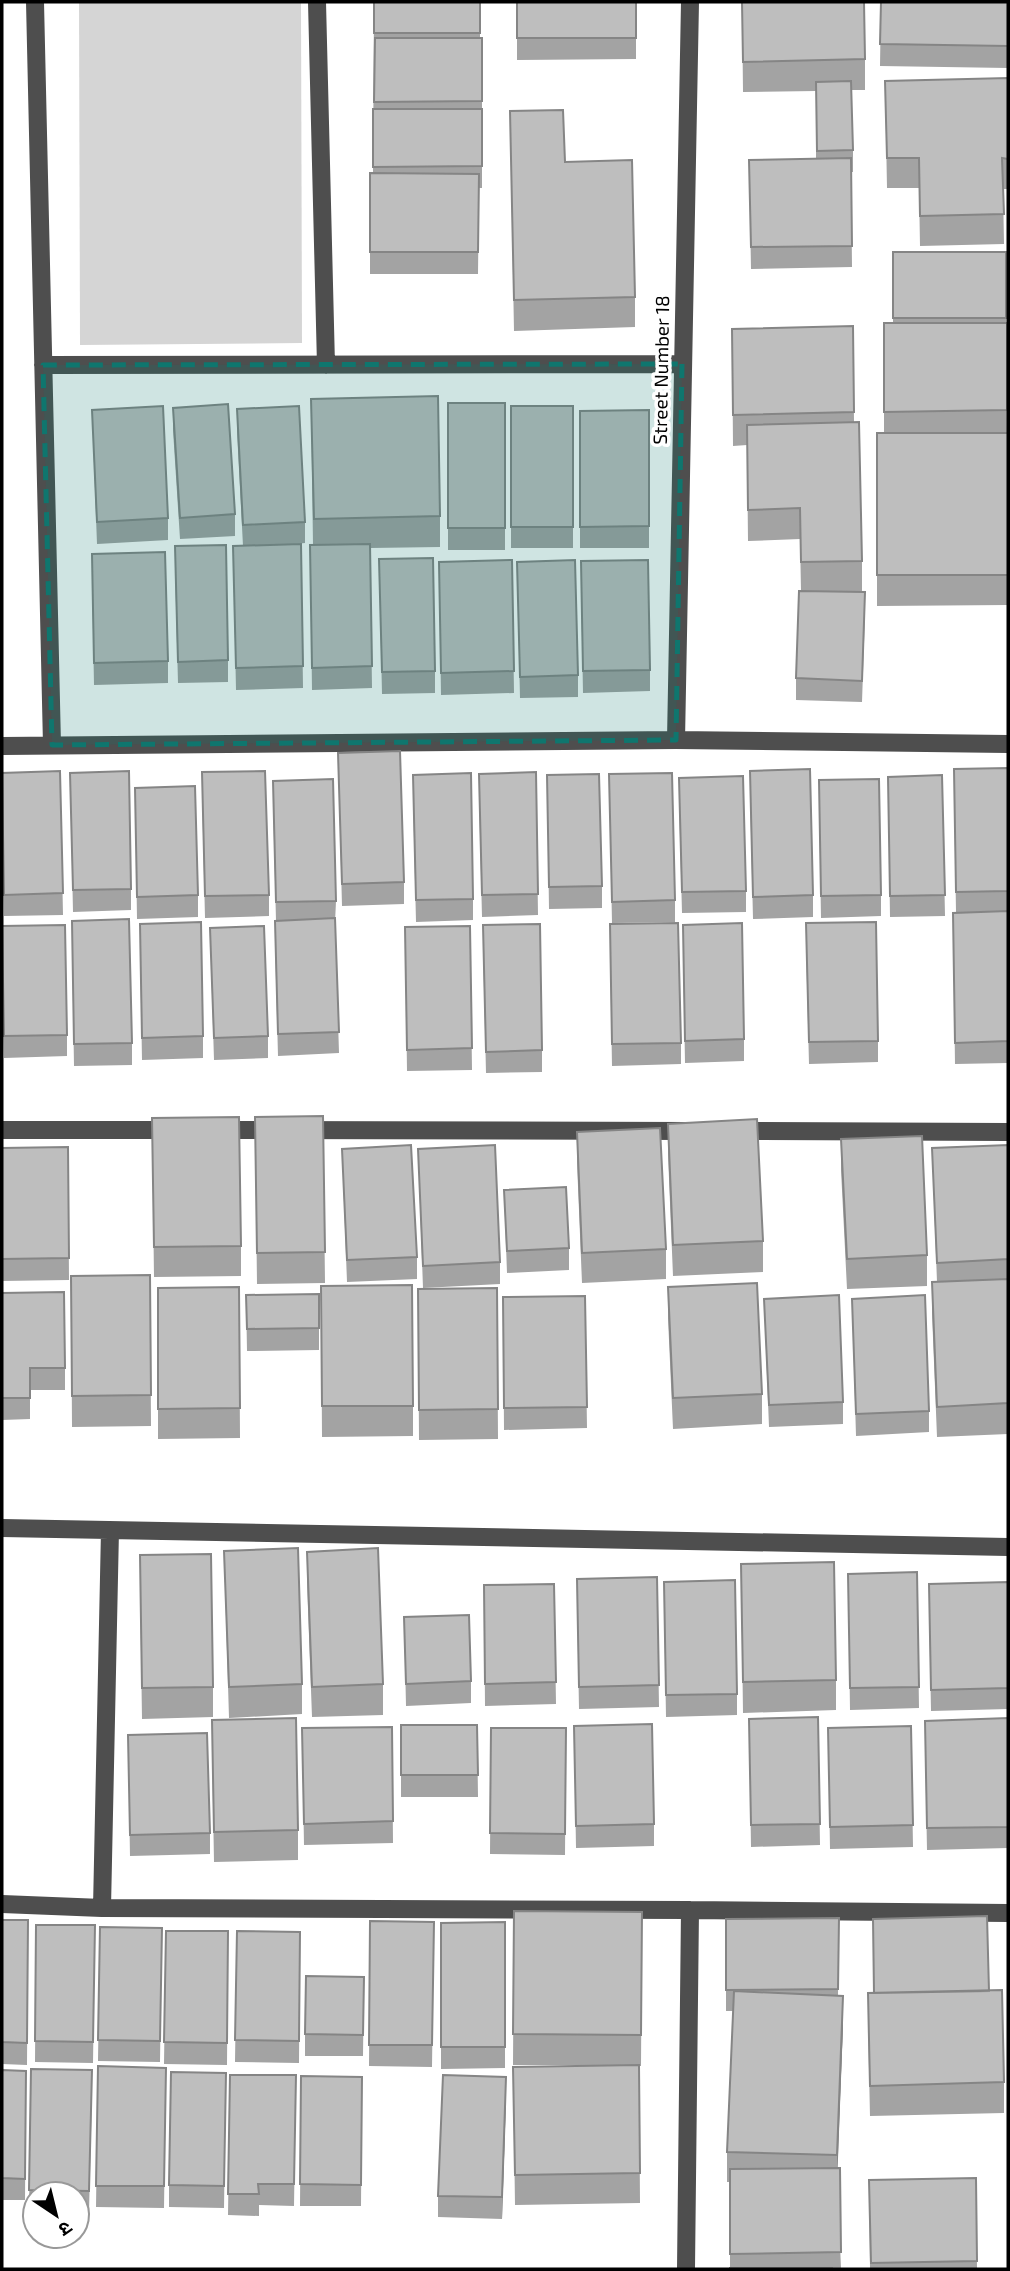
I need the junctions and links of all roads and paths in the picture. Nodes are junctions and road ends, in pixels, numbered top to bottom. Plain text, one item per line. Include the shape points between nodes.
1 (35, 2) edge
2 (317, 2) edge
3 (690, 2) edge
4 (682, 364) junction
5 (43, 365) junction
6 (326, 365) junction
7 (676, 740) junction
8 (1008, 744) edge
9 (52, 745) junction
10 (2, 746) edge
11 (2, 1130) edge
12 (1008, 1132) edge
13 (2, 1528) edge
14 (110, 1530) junction
15 (1008, 1547) edge
16 (2, 1905) edge
17 (102, 1908) junction
18 (690, 1910) junction
19 (1008, 1913) edge
20 (686, 2269) edge

1 - 5 street
2 - 6 street
3 - 4 street, Street Number 18
4 - 6 street
4 - 7 street, Street Number 18
5 - 6 street
5 - 9 street
7 - 8 street
7 - 9 street
9 - 10 street
11 - 12 street
13 - 14 street
14 - 15 street
14 - 17 street
16 - 17 street
17 - 18 street
18 - 19 street
18 - 20 street

